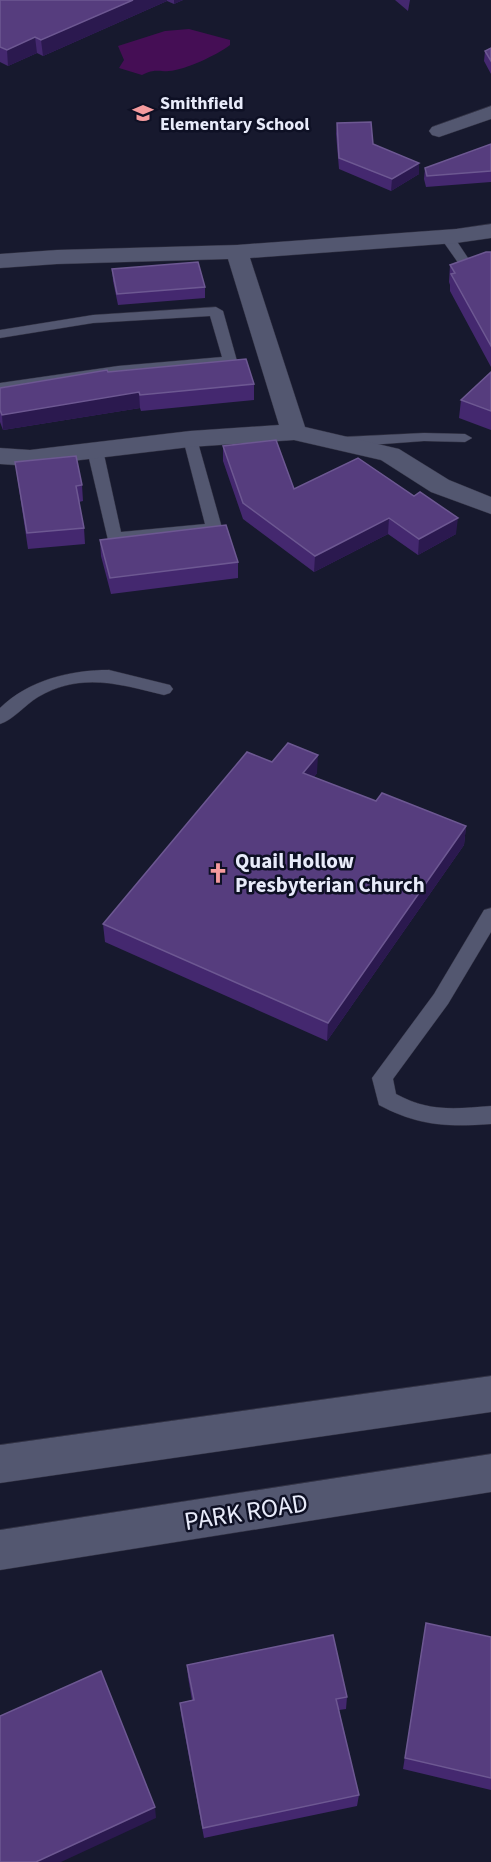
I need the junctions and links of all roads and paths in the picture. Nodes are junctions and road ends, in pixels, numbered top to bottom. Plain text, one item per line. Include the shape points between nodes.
1 (491, 112) edge
2 (439, 131) dead end
3 (491, 231) edge
4 (447, 237) junction
5 (237, 252) junction
6 (0, 261) edge
7 (485, 265) edge
8 (0, 334) edge
9 (0, 387) edge
10 (294, 432) junction
11 (465, 438) dead end
12 (190, 439) junction
13 (343, 442) junction
14 (94, 450) junction
15 (0, 456) edge
16 (491, 506) edge
17 (164, 689) dead end
18 (0, 717) edge
19 (491, 915) edge
20 (491, 1115) edge
21 (491, 1394) edge
22 (0, 1464) edge
23 (491, 1473) edge
24 (0, 1550) edge

1 - 2 street
3 - 4 street
4 - 5 street
4 - 7 lane via 464,261
5 - 6 street
5 - 10 street
8 - 9 lane via 93,319 216,311 230,361 118,370
10 - 12 street
10 - 13 street
11 - 13 lane
12 - 14 street
12 - 14 lane via 214,528 114,537
13 - 16 street via 390,454 440,486
14 - 15 street via 30,458
17 - 18 lane via 110,676 67,679 28,694
19 - 20 lane via 441,999 382,1078 386,1099 407,1111 433,1118
21 - 22 street
23 - 24 street, PARK ROAD

